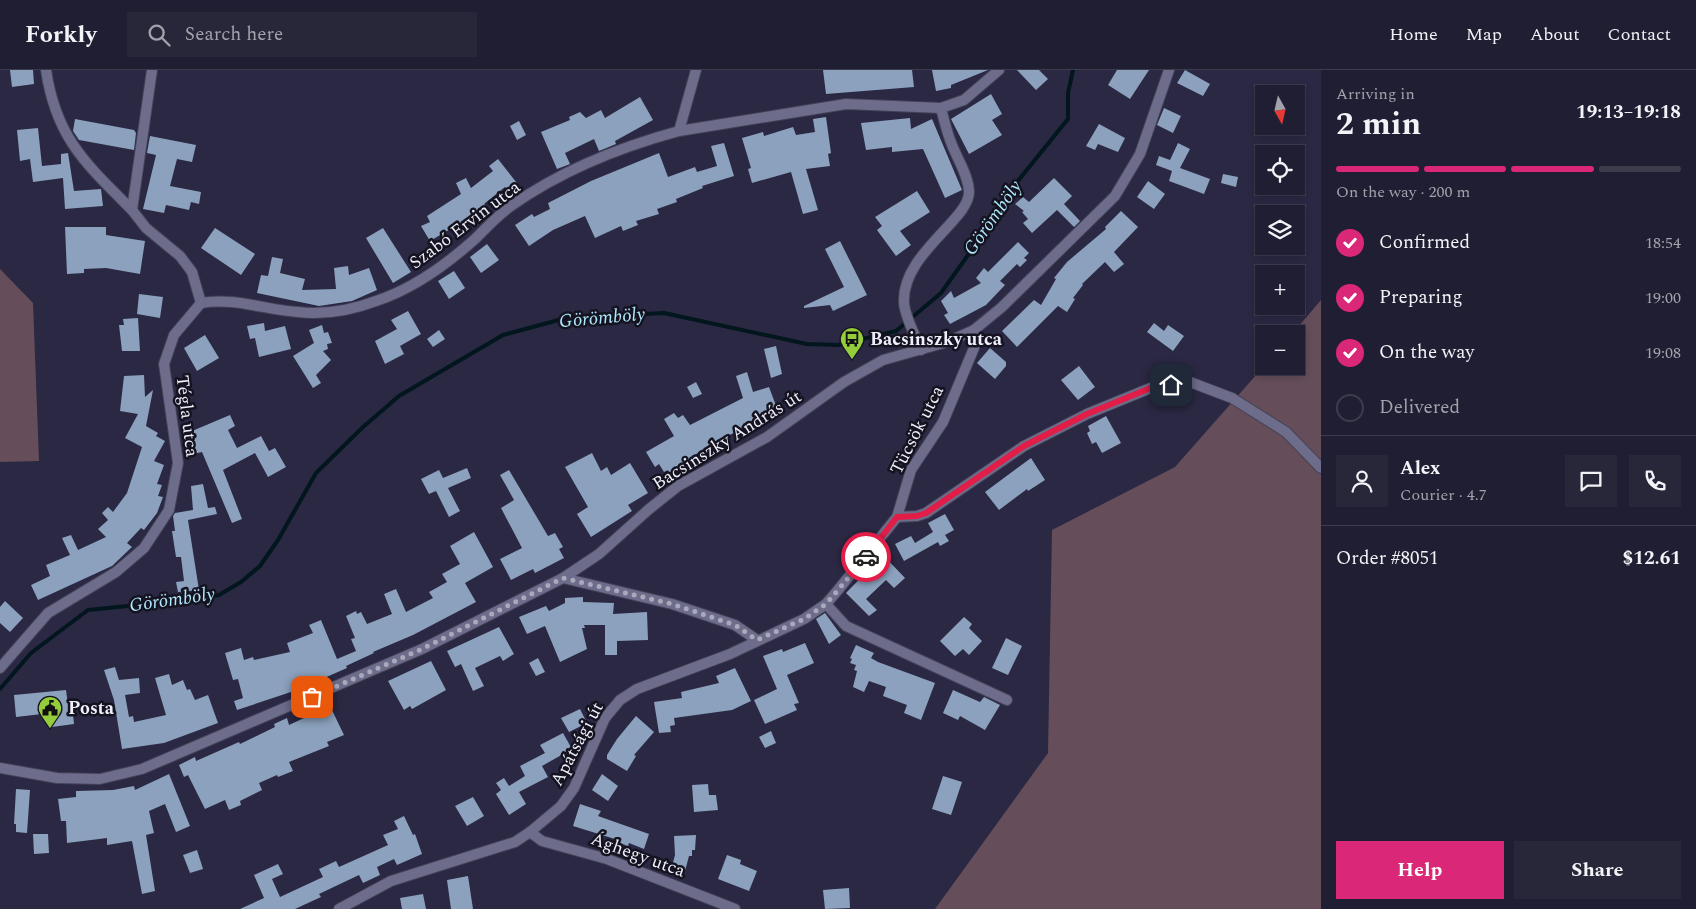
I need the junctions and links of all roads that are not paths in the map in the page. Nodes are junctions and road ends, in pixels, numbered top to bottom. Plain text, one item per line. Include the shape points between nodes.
1 (46, 70) edge
2 (152, 70) edge
3 (696, 70) edge
4 (999, 70) edge
5 (1169, 70) edge
6 (941, 108) junction
7 (679, 131) junction
8 (132, 210) junction
9 (201, 303) junction
10 (974, 330) junction
11 (921, 350) junction
12 (1321, 468) edge
13 (897, 517) junction
14 (563, 578) junction
15 (826, 604) junction
16 (757, 640) junction
17 (0, 668) edge
18 (1007, 700) dead end
19 (2, 767) edge
20 (530, 832) junction
21 (339, 909) edge
22 (735, 909) edge

1 - 8 street via 63,131 88,166
2 - 8 street
3 - 7 street
4 - 6 street via 964,100
5 - 10 street, Bacsinszky András út via 1140,154 1115,196
6 - 7 street, Szabó Ervin utca via 846,104
6 - 11 street via 969,193 964,210 922,253 904,293 904,305
7 - 9 street, Szabó Ervin utca via 604,154 551,182 510,206 437,269 407,288 375,302 328,313 218,300
8 - 9 street via 146,228 180,256 192,272
9 - 17 street, Tégla utca via 174,335 164,364 178,463 169,510 144,548 116,572 48,614
10 - 11 street, Bacsinszky András út
10 - 13 street, Tücsök utca via 974,348 943,422 911,470
11 - 14 street, Bacsinszky András út via 871,366 767,437 678,486 598,554
12 - 13 street via 1286,432 1232,398 1190,382 1153,387 1087,414 1024,446 926,513
13 - 15 street, Apátsági út
14 - 16 street via 672,604 735,625
14 - 19 street, Bacsinszky András út via 422,649 142,770 100,779 57,778
15 - 16 street, Apátsági út via 804,619
15 - 18 street via 846,626
16 - 20 street, Apátsági út via 730,654 637,689 620,700 605,718 574,788 561,806
20 - 21 street, Apátsági út via 515,842 391,881
20 - 22 street, Ághegy utca via 542,841 607,859

